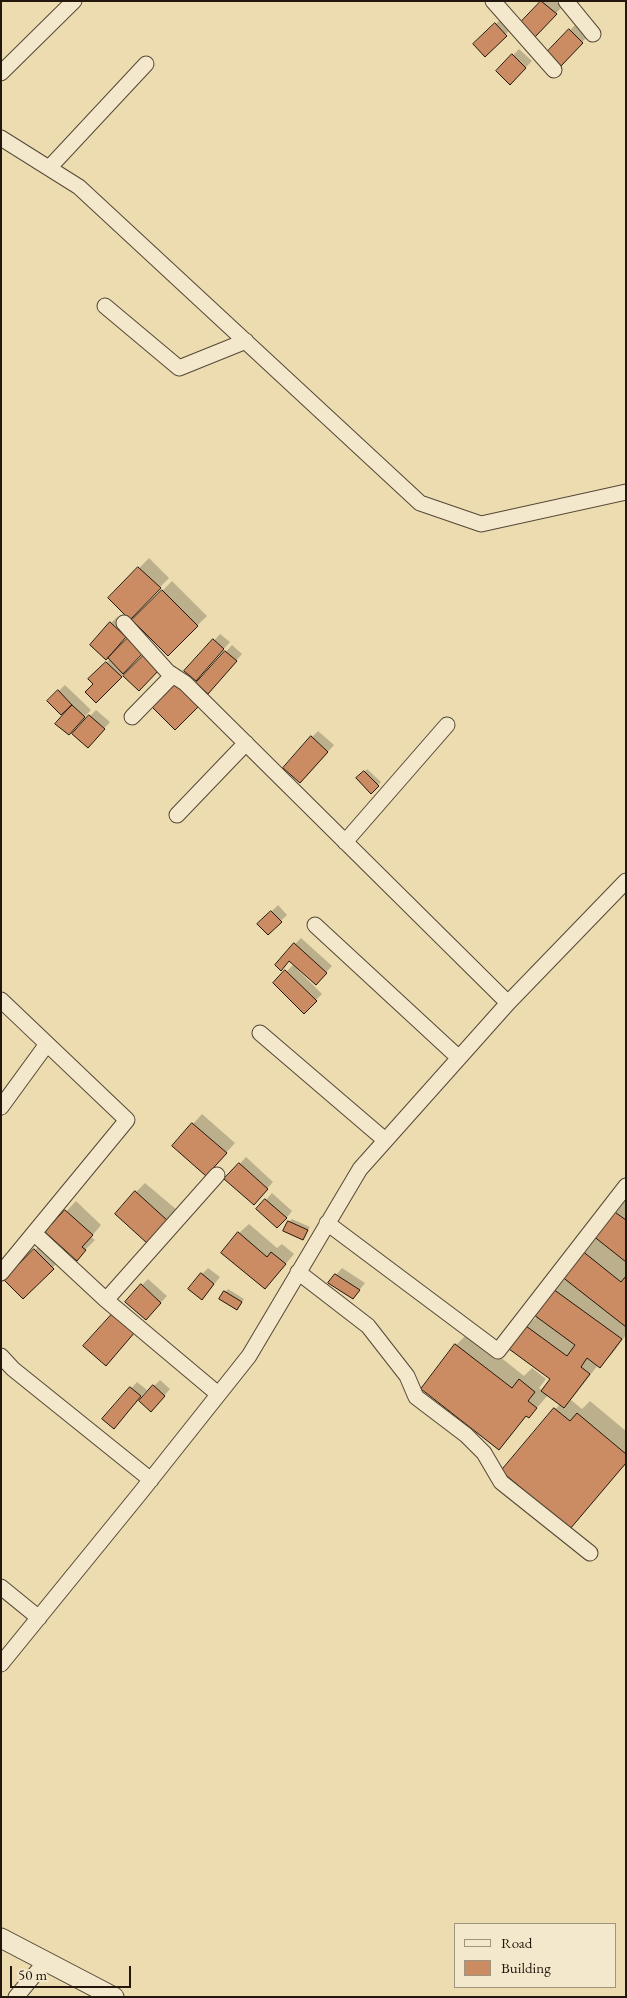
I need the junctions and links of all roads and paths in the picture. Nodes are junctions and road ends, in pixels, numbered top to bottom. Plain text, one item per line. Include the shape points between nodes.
1 (74, 1) edge
2 (493, 1) edge
3 (566, 1) edge
4 (593, 34) dead end
5 (146, 64) dead end
6 (554, 70) dead end
7 (1, 72) edge
8 (1, 138) edge
9 (49, 168) junction
10 (105, 306) dead end
11 (246, 341) junction
12 (626, 492) edge
13 (124, 623) dead end
14 (173, 675) junction
15 (132, 717) dead end
16 (447, 725) dead end
17 (246, 744) junction
18 (177, 815) dead end
19 (345, 842) junction
20 (626, 880) edge
21 (315, 925) dead end
22 (1, 1000) edge
23 (508, 1003) junction
24 (260, 1033) dead end
25 (47, 1044) junction
26 (459, 1058) junction
27 (1, 1106) edge
28 (385, 1140) junction
29 (217, 1175) dead end
30 (626, 1186) edge
31 (327, 1223) junction
32 (35, 1234) junction
33 (298, 1272) junction
34 (1, 1273) edge
35 (106, 1300) junction
36 (1, 1356) edge
37 (218, 1394) junction
38 (151, 1480) junction
39 (590, 1553) dead end
40 (1, 1587) edge
41 (38, 1618) junction
42 (1, 1664) edge
43 (1, 1938) edge
44 (46, 1961) junction
45 (16, 1997) edge
46 (114, 1997) edge

1 - 7 street
2 - 6 street
3 - 4 street
5 - 9 street
8 - 9 street
9 - 11 street via 80,187
10 - 11 street via 179,368
11 - 12 street via 420,503 481,524
13 - 14 street
14 - 15 street
14 - 17 street
16 - 19 street
17 - 18 street
17 - 19 street
19 - 23 street
20 - 23 street
21 - 26 street
22 - 25 street
23 - 26 street
24 - 28 street
25 - 27 street
25 - 32 street via 127,1120
26 - 28 street
28 - 31 street via 360,1169
29 - 35 street
30 - 31 street via 498,1351
31 - 33 street
32 - 34 street
32 - 35 street
33 - 37 street via 248,1356
33 - 39 street via 368,1326 407,1376 416,1397 472,1441 484,1453 501,1482
35 - 37 street
36 - 38 street via 20,1375
37 - 38 street
38 - 41 street
40 - 41 street
41 - 42 street
43 - 44 street
44 - 45 street
44 - 46 street

